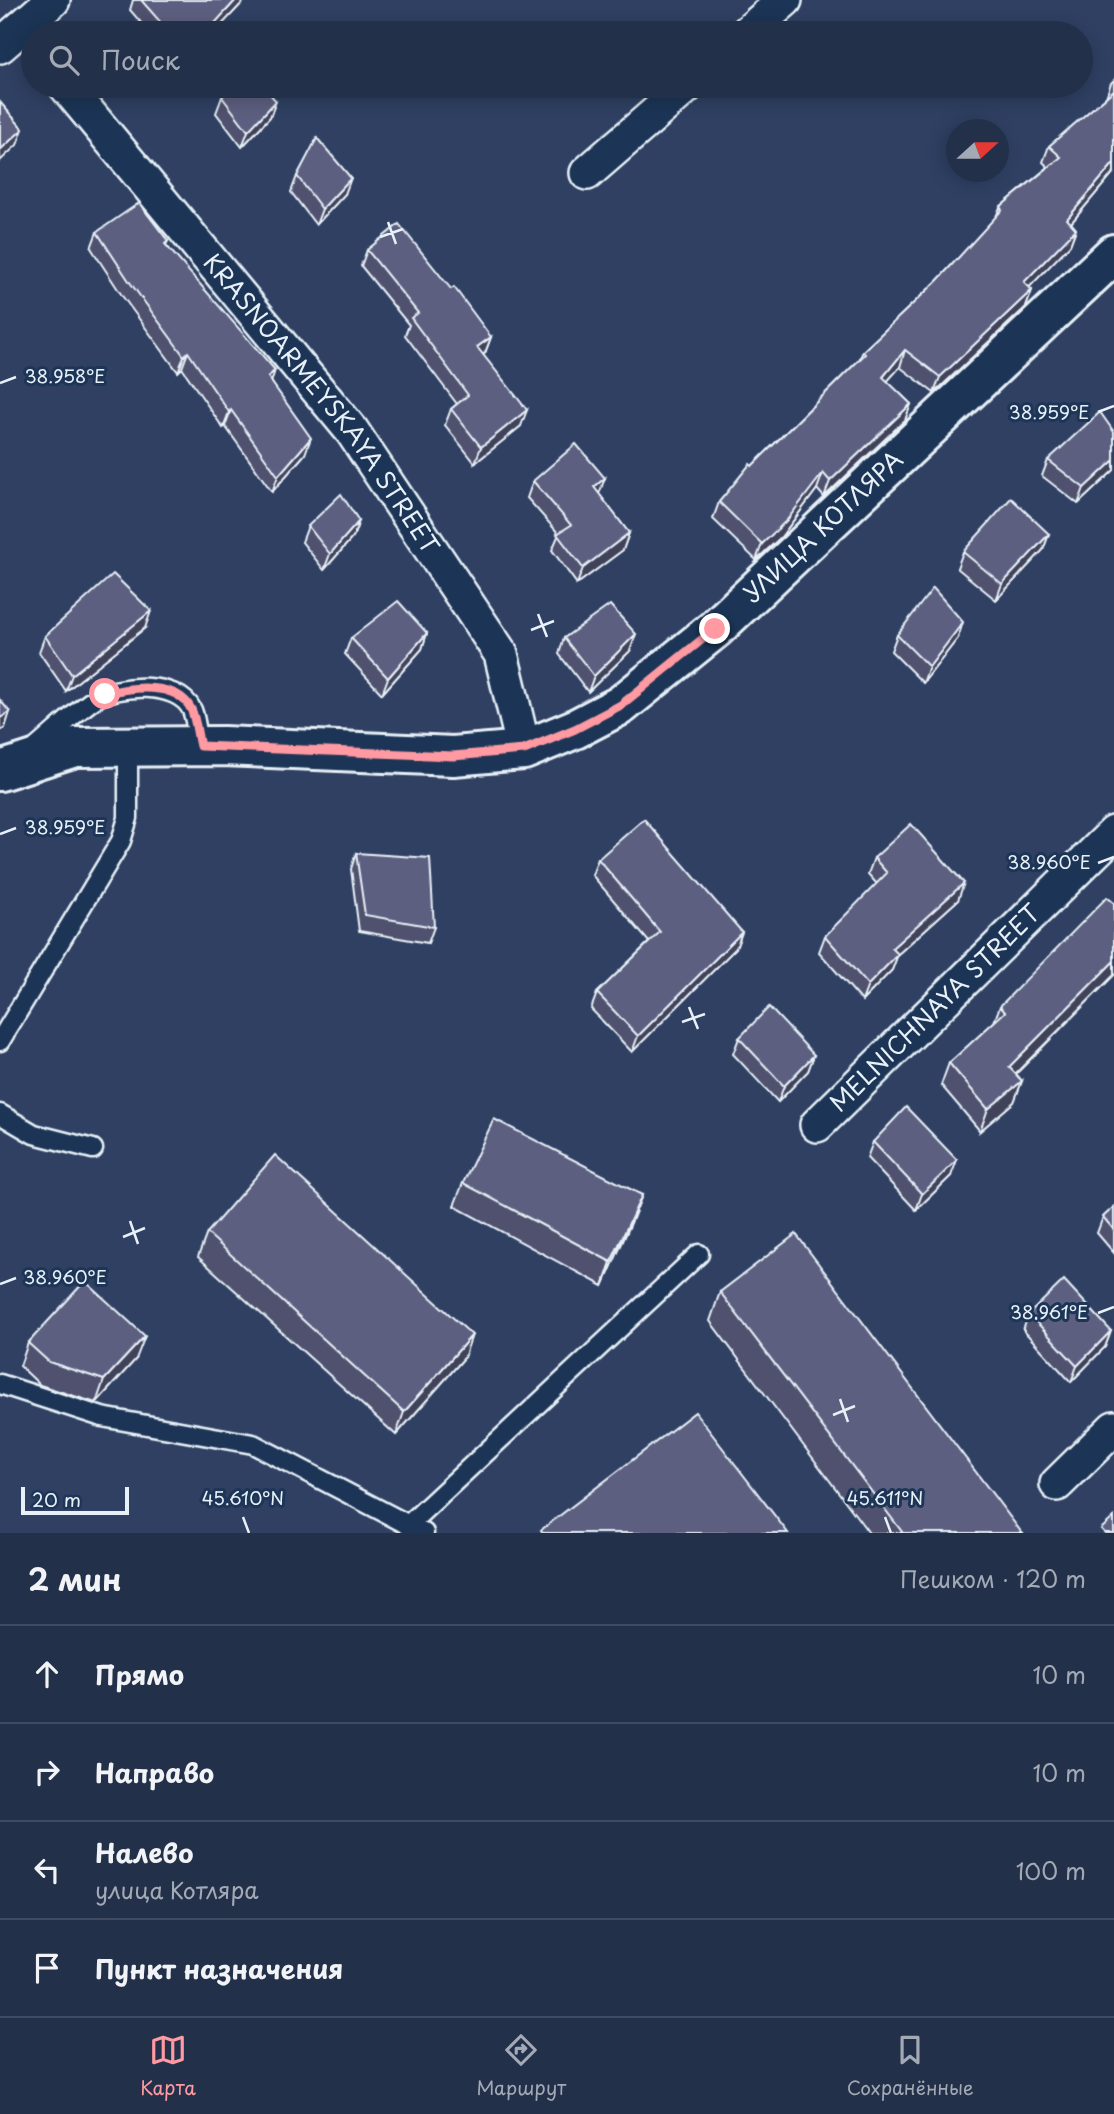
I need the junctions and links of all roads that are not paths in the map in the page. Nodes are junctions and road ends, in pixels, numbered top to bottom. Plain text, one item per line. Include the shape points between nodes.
1 (53, 0) edge
2 (785, 0) edge
3 (27, 21) edge
4 (761, 21) edge
5 (76, 98) edge
6 (673, 98) edge
7 (587, 173) dead end
8 (1114, 254) edge
9 (200, 746) junction
10 (128, 747) junction
11 (524, 750) junction
12 (7, 769) edge
13 (1114, 833) edge
14 (0, 1041) edge
15 (0, 1114) edge
16 (817, 1125) dead end
17 (93, 1149) dead end
18 (699, 1254) dead end
19 (0, 1384) edge
20 (1114, 1428) edge
21 (1057, 1484) dead end
22 (416, 1529) edge

1 - 3 street
2 - 4 street
5 - 11 street, KRASNOARMEYSKAYA STREET via 352,431 501,653
6 - 7 street
8 - 11 main road, УЛИЦА КОТЛЯРА via 668,669 621,705
9 - 10 main road, УЛИЦА КОТЛЯРА
9 - 11 main road, УЛИЦА КОТЛЯРА via 453,756
9 - 12 lane via 192,710 178,695 116,691 95,699
10 - 12 main road, УЛИЦА КОТЛЯРА via 75,747
10 - 14 lane via 128,818 121,841
13 - 16 street, MELNICHNAYA STREET
15 - 17 lane via 34,1134
18 - 22 lane
19 - 22 lane via 102,1417 253,1444
20 - 21 street

